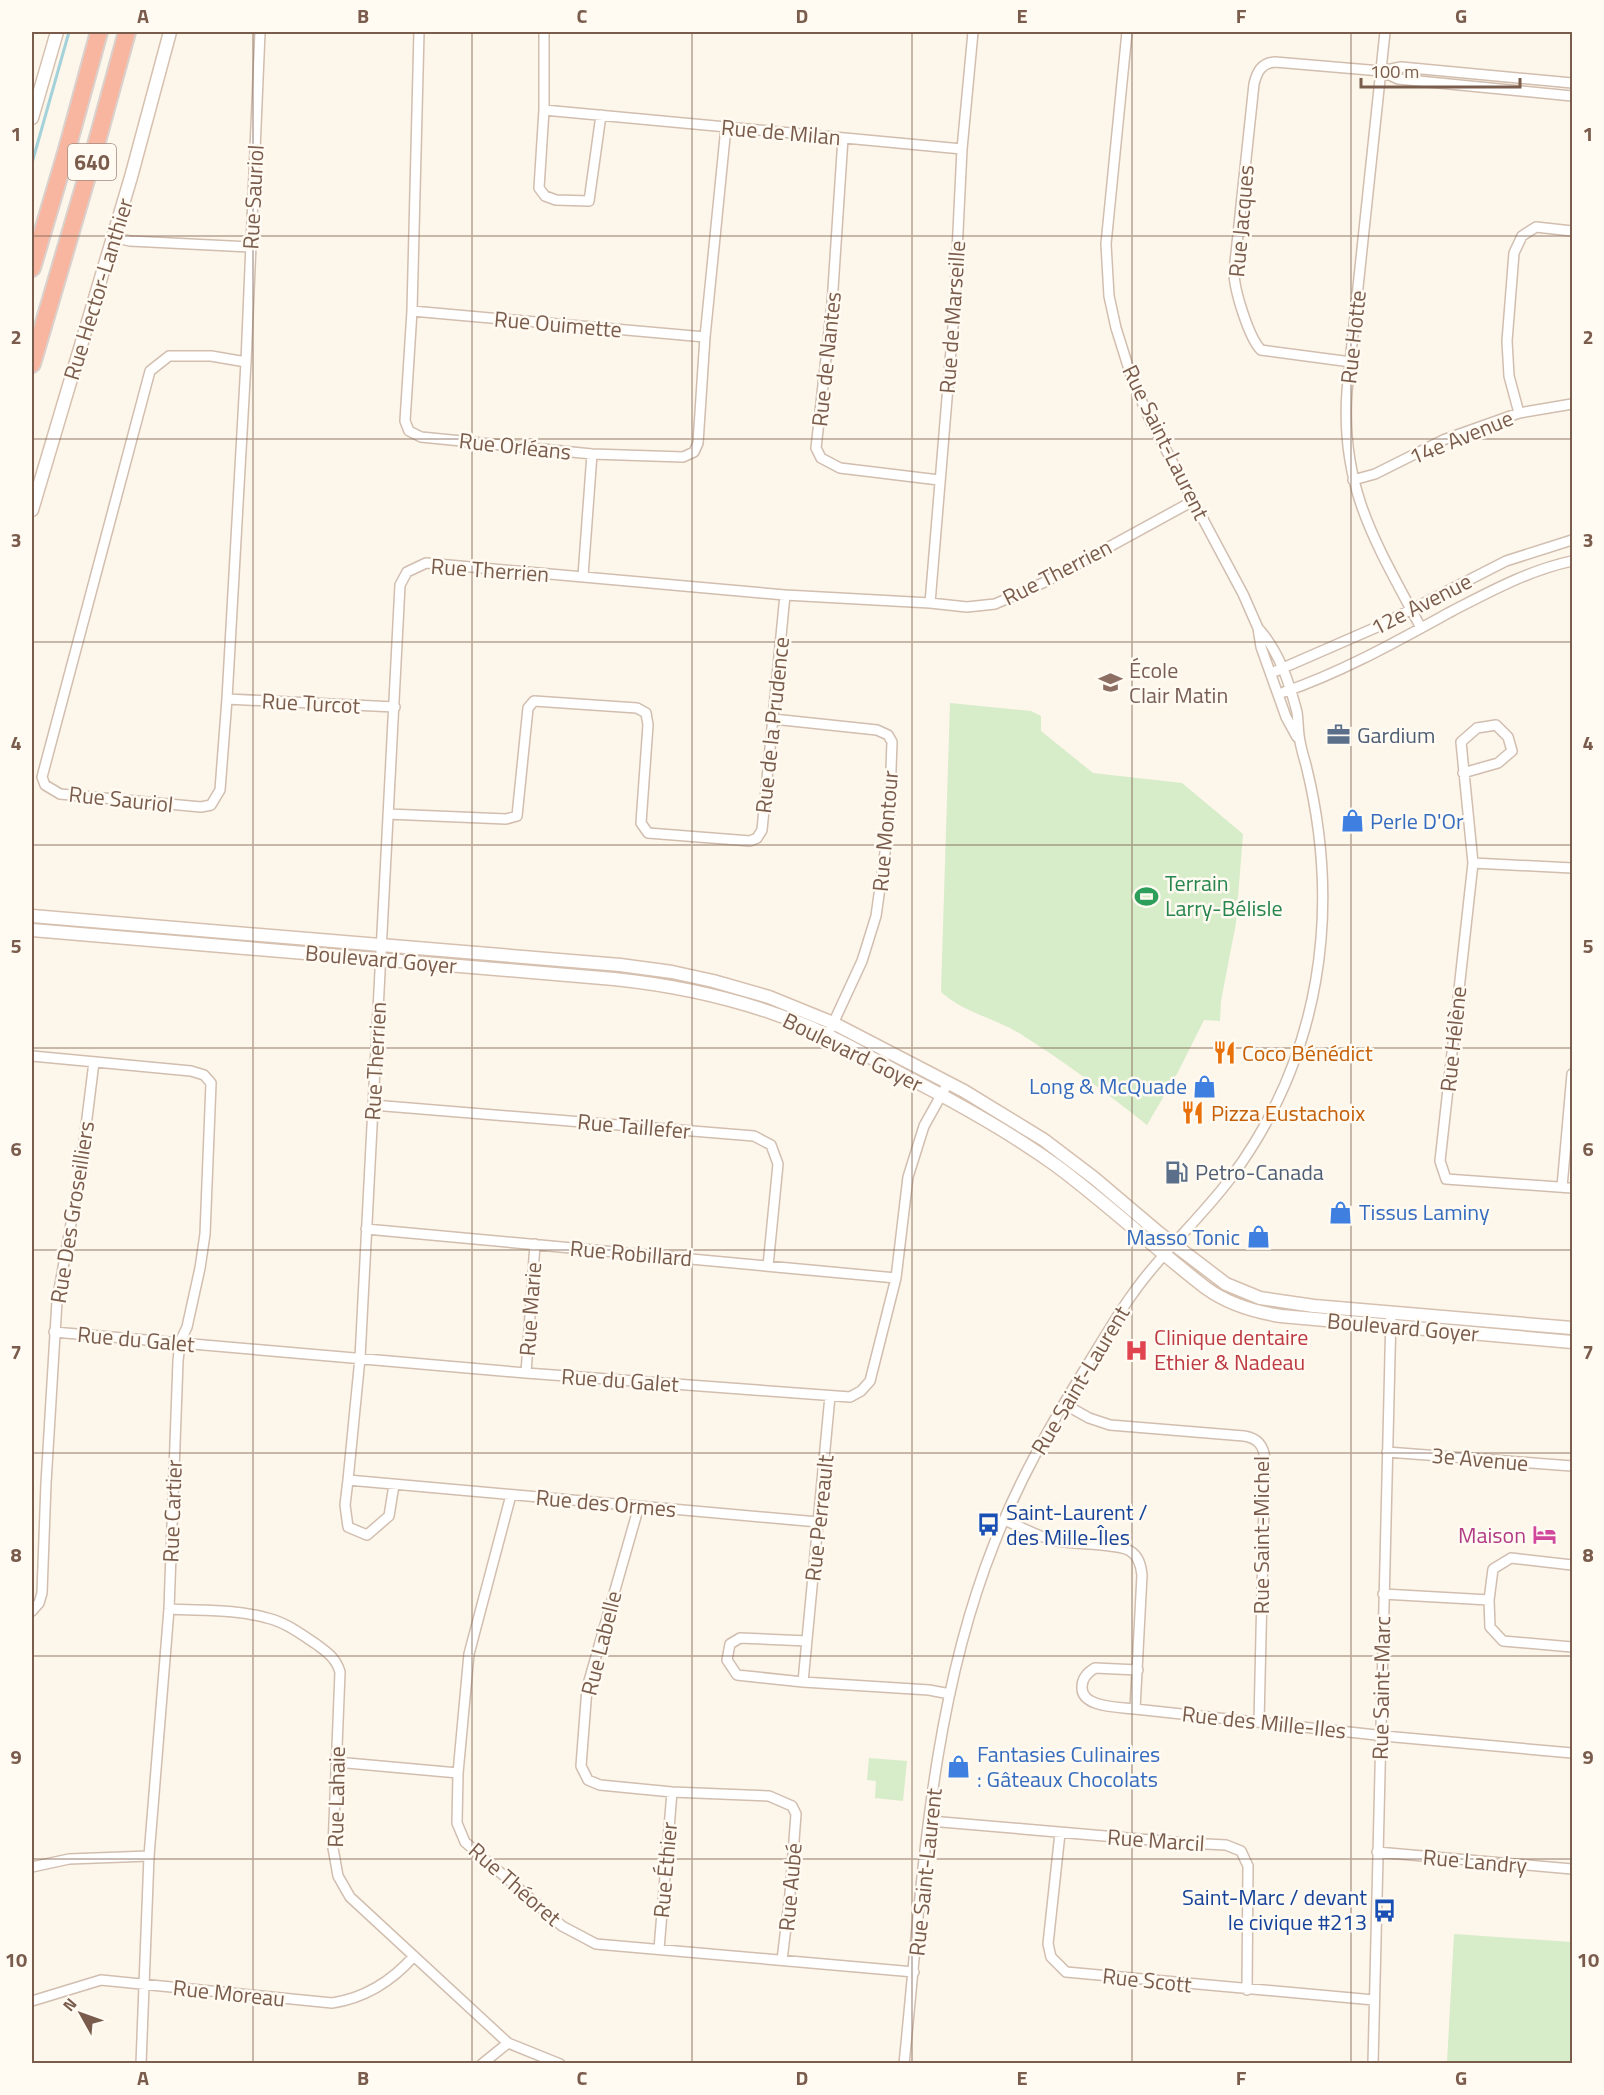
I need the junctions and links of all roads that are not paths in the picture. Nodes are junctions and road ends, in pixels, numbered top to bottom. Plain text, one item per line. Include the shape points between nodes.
1 (57, 32) edge
2 (99, 32) edge
3 (127, 32) edge
4 (170, 32) edge
5 (260, 32) edge
6 (419, 32) edge
7 (544, 32) edge
8 (973, 32) edge
9 (1127, 32) edge
10 (1385, 32) edge
11 (1382, 71) junction
12 (1572, 83) edge
13 (1572, 96) edge
14 (544, 110) junction
15 (601, 115) junction
16 (32, 118) edge
17 (726, 127) junction
18 (843, 138) junction
19 (962, 149) junction
20 (1572, 231) edge
21 (112, 237) junction
22 (250, 247) junction
23 (32, 268) edge
24 (412, 311) junction
25 (705, 337) junction
26 (246, 362) junction
27 (1351, 362) junction
28 (32, 364) edge
29 (1572, 404) edge
30 (1519, 413) junction
31 (592, 454) junction
32 (939, 480) junction
33 (1353, 480) junction
34 (1193, 501) junction
35 (32, 510) edge
36 (1572, 540) edge
37 (1572, 561) edge
38 (583, 576) junction
39 (785, 596) junction
40 (930, 603) junction
41 (1412, 611) junction
42 (1258, 628) junction
43 (1420, 628) junction
44 (1282, 668) junction
45 (1271, 673) junction
46 (1289, 690) junction
47 (1279, 694) junction
48 (228, 699) junction
49 (395, 707) junction
50 (773, 719) junction
51 (1299, 739) junction
52 (1463, 772) junction
53 (388, 814) junction
54 (1473, 863) junction
55 (1572, 868) edge
56 (32, 916) edge
57 (32, 930) edge
58 (382, 945) junction
59 (381, 959) junction
60 (833, 1023) junction
61 (827, 1035) junction
62 (32, 1056) edge
63 (94, 1062) junction
64 (1572, 1074) edge
65 (948, 1083) junction
66 (941, 1095) junction
67 (373, 1104) junction
68 (1567, 1187) edge
69 (366, 1229) junction
70 (535, 1244) junction
71 (1174, 1244) junction
72 (1165, 1255) junction
73 (768, 1266) junction
74 (896, 1278) junction
75 (1391, 1313) junction
76 (1390, 1326) junction
77 (1572, 1328) edge
78 (54, 1332) junction
79 (180, 1342) junction
80 (1572, 1342) edge
81 (360, 1358) junction
82 (526, 1373) junction
83 (830, 1396) junction
84 (1064, 1404) junction
85 (1387, 1452) junction
86 (1572, 1466) edge
87 (348, 1480) junction
88 (394, 1485) junction
89 (511, 1495) junction
90 (639, 1506) junction
91 (1004, 1520) junction
92 (818, 1522) junction
93 (1572, 1565) edge
94 (1383, 1594) junction
95 (1489, 1600) junction
96 (169, 1609) junction
97 (32, 1611) edge
98 (807, 1641) junction
99 (1572, 1647) edge
100 (1138, 1670) junction
101 (803, 1682) junction
102 (950, 1694) junction
103 (1135, 1709) junction
104 (1259, 1722) junction
105 (1380, 1735) junction
106 (1572, 1753) edge
107 (336, 1762) junction
108 (458, 1773) junction
109 (672, 1792) junction
110 (796, 1814) joint
111 (930, 1821) junction
112 (1060, 1833) junction
113 (1377, 1852) junction
114 (149, 1856) junction
115 (32, 1867) edge
116 (1572, 1869) edge
117 (659, 1949) junction
118 (414, 1956) junction
119 (782, 1960) junction
120 (914, 1972) junction
121 (144, 1984) junction
122 (1247, 1990) junction
123 (1374, 2000) junction
124 (32, 2001) edge
125 (508, 2043) junction
126 (141, 2064) edge
127 (482, 2064) edge
128 (560, 2064) edge
129 (904, 2064) edge
130 (1373, 2064) edge

1 - 16 street
2 - 23 highway, 640
3 - 28 highway, 640
4 - 21 street, Rue Hector-Lanthier
5 - 22 street, Rue Sauriol
6 - 24 street, Rue Orléans
7 - 14 street
8 - 19 street, Rue de Marseille
9 - 34 street, Rue Saint-Laurent via 1107,220 1109,296 1132,379
10 - 11 street, Rue Hotte
11 - 12 street via 1401,67
11 - 13 street via 1398,79
11 - 27 street, Rue Hotte
11 - 27 street, Rue Jacques via 1275,62 1259,69 1254,84 1234,272 1236,290 1261,350
14 - 15 street, Rue de Milan
14 - 15 street via 539,188 545,196 556,200 589,201
15 - 17 street, Rue de Milan
17 - 18 street, Rue de Milan
17 - 25 street, Rue Orléans
18 - 19 street, Rue de Milan
18 - 32 street, Rue de Nantes via 832,304 816,448 821,458 840,468
19 - 32 street, Rue de Marseille via 954,314
20 - 30 street via 1536,228 1522,236 1514,253 1507,341 1509,376
21 - 22 street
21 - 35 street, Rue Hector-Lanthier
22 - 26 street, Rue Sauriol
24 - 25 street, Rue Ouimette
24 - 31 street, Rue Orléans via 405,421 409,431 421,437
25 - 31 street, Rue Orléans via 698,443 694,452 683,457
26 - 48 street, Rue Sauriol
26 - 48 street, Rue Sauriol via 169,356 150,371 42,777 45,785 60,794 211,805 220,789
27 - 33 street, Rue Hotte via 1346,429
29 - 30 street, 14e Avenue
30 - 33 street, 14e Avenue via 1443,440 1375,474
31 - 38 street
32 - 40 street, Rue de Marseille
33 - 41 street, Rue Hotte via 1368,525
34 - 40 street, Rue Therrien via 1045,582 994,604 967,607
34 - 42 street, Rue Saint-Laurent
36 - 41 street, 12e Avenue via 1506,561
37 - 43 street, 12e Avenue via 1515,579
38 - 39 street, Rue Therrien
38 - 49 street, Rue Therrien via 426,563 407,572 400,585
39 - 40 street, Rue Therrien
39 - 50 street, Rue de la Prudence
41 - 43 street, Rue Hotte
41 - 44 street, 12e Avenue
42 - 44 street, Rue Saint-Laurent via 1272,643
42 - 45 street, Rue Saint-Laurent
43 - 46 street, 12e Avenue
44 - 45 street, 12e Avenue
44 - 46 street, Rue Saint-Laurent
45 - 47 street, Rue Saint-Laurent
46 - 47 street, 12e Avenue
46 - 51 street, Rue Saint-Laurent via 1298,714
47 - 51 street, Rue Saint-Laurent
48 - 49 street, Rue Turcot
49 - 53 street, Rue Therrien
50 - 53 street, Rue de la Prudence via 762,830 750,841 648,832 641,823 646,713 626,707 534,701 528,708 517,816 506,819
50 - 60 street, Rue Montour via 877,730 892,742 889,824 876,916 862,961
51 - 71 street, Rue Saint-Laurent via 1313,797 1322,864 1322,932 1313,998 1293,1064 1263,1128 1228,1182
52 - 52 street, Rue Hélène via 1461,742 1476,728 1496,725 1508,737 1512,752 1498,763
52 - 54 street, Rue Hélène
53 - 58 street, Rue Therrien
54 - 55 street
54 - 68 street, Rue Hélène via 1440,1161 1446,1179
56 - 58 street, Boulevard Goyer
57 - 59 street, Boulevard Goyer
58 - 59 street, Rue Therrien
58 - 60 street, Boulevard Goyer via 672,972 752,992
59 - 61 street, Boulevard Goyer via 672,986 731,1000
59 - 67 street, Rue Therrien
60 - 61 street, Rue Montour
60 - 65 street, Boulevard Goyer
61 - 66 street, Boulevard Goyer
62 - 63 street
63 - 78 street, Rue Des Groseilliers
63 - 79 street, Rue Cartier via 190,1071 204,1075 211,1083 205,1234 187,1327
64 - 68 street
65 - 66 street, Rue du Galet
65 - 71 street, Boulevard Goyer via 1044,1140
66 - 72 street, Boulevard Goyer via 1048,1160
66 - 74 street, Rue du Galet via 924,1126 908,1177
67 - 69 street, Rue Therrien
67 - 73 street, Rue Taillefer via 754,1136 771,1145 778,1164
69 - 70 street, Rue Robillard
69 - 81 street, Rue Therrien
70 - 73 street, Rue Robillard
70 - 82 street, Rue Marie
71 - 72 street, Rue Saint-Laurent
71 - 75 street, Boulevard Goyer via 1226,1284 1260,1298
72 - 76 street, Boulevard Goyer via 1212,1293 1250,1309 1281,1316
72 - 84 street, Rue Saint-Laurent via 1127,1301
73 - 74 street, Rue Robillard
74 - 83 street, Rue du Galet via 870,1381 850,1397
75 - 76 street, Rue Saint-Marc
75 - 77 street, Boulevard Goyer
76 - 80 street, Boulevard Goyer
76 - 85 street, Rue Saint-Marc
78 - 79 street, Rue du Galet
78 - 97 street, Rue Des Groseilliers via 42,1593
79 - 81 street, Rue du Galet
79 - 96 street, Rue Cartier
81 - 82 street, Rue du Galet
81 - 87 street
82 - 83 street, Rue du Galet
83 - 92 street, Rue Perreault
84 - 91 street, Rue Saint-Laurent
84 - 104 street, Rue Saint-Michel via 1110,1425 1244,1436 1261,1444 1264,1460
85 - 86 street, 3e Avenue
85 - 94 street, Rue Saint-Marc
87 - 88 street, Rue des Ormes
87 - 88 street via 348,1527 367,1535 388,1516
88 - 89 street, Rue des Ormes
89 - 90 street, Rue des Ormes
89 - 108 street, Rue Théoret via 469,1654
90 - 92 street, Rue des Ormes
90 - 109 street, Rue Labelle via 586,1688 581,1766 588,1780 600,1785
91 - 100 street via 1057,1541 1123,1548 1136,1556 1142,1575
91 - 102 street, Rue Saint-Laurent via 977,1592
92 - 98 street, Rue Perreault
93 - 95 street via 1511,1558 1492,1569
94 - 95 street
94 - 105 street, Rue Saint-Marc
95 - 99 street via 1490,1627 1503,1641
96 - 107 street, Rue Lahaie via 269,1618 299,1632 330,1654 340,1672
96 - 114 street, Rue Cartier
98 - 101 street, Rue Perreault
98 - 101 street via 740,1638 730,1644 727,1660 737,1675
100 - 103 street
100 - 103 street, Rue des Mille-Iles via 1095,1668 1086,1674 1082,1684 1083,1694 1092,1702
101 - 102 street
102 - 111 street, Rue Saint-Laurent
103 - 104 street, Rue des Mille-Iles
104 - 105 street, Rue des Mille-Iles
105 - 106 street, Rue des Mille-Iles
105 - 113 street, Rue Saint-Marc
107 - 108 street
107 - 118 street, Rue Lahaie via 333,1848 338,1876 350,1897
108 - 117 street, Rue Théoret via 458,1823 465,1842 562,1926 596,1944
109 - 110 street, Rue Labelle via 770,1796 792,1806
109 - 117 street, Rue Éthier
110 - 119 street, Rue Aubé
111 - 112 street, Rue Marcil
111 - 120 street, Rue Saint-Laurent
112 - 122 street, Rue Marcil via 1226,1845 1241,1851 1248,1866
112 - 122 street, Rue Scott via 1048,1944 1051,1957 1066,1972
113 - 116 street, Rue Landry
113 - 123 street, Rue Saint-Marc
114 - 115 street via 69,1859
114 - 121 street, Rue Cartier
117 - 119 street, Rue Théoret
118 - 121 street, Rue Moreau via 381,1986 349,2001 332,2003
118 - 125 street, Rue Lahaie
119 - 120 street, Rue Théoret
120 - 129 street, Rue Saint-Laurent
121 - 124 street, Rue Moreau via 101,1980
121 - 126 street, Rue Cartier
122 - 123 street, Rue Scott
123 - 130 street, Rue Saint-Marc
125 - 127 street
125 - 128 street

